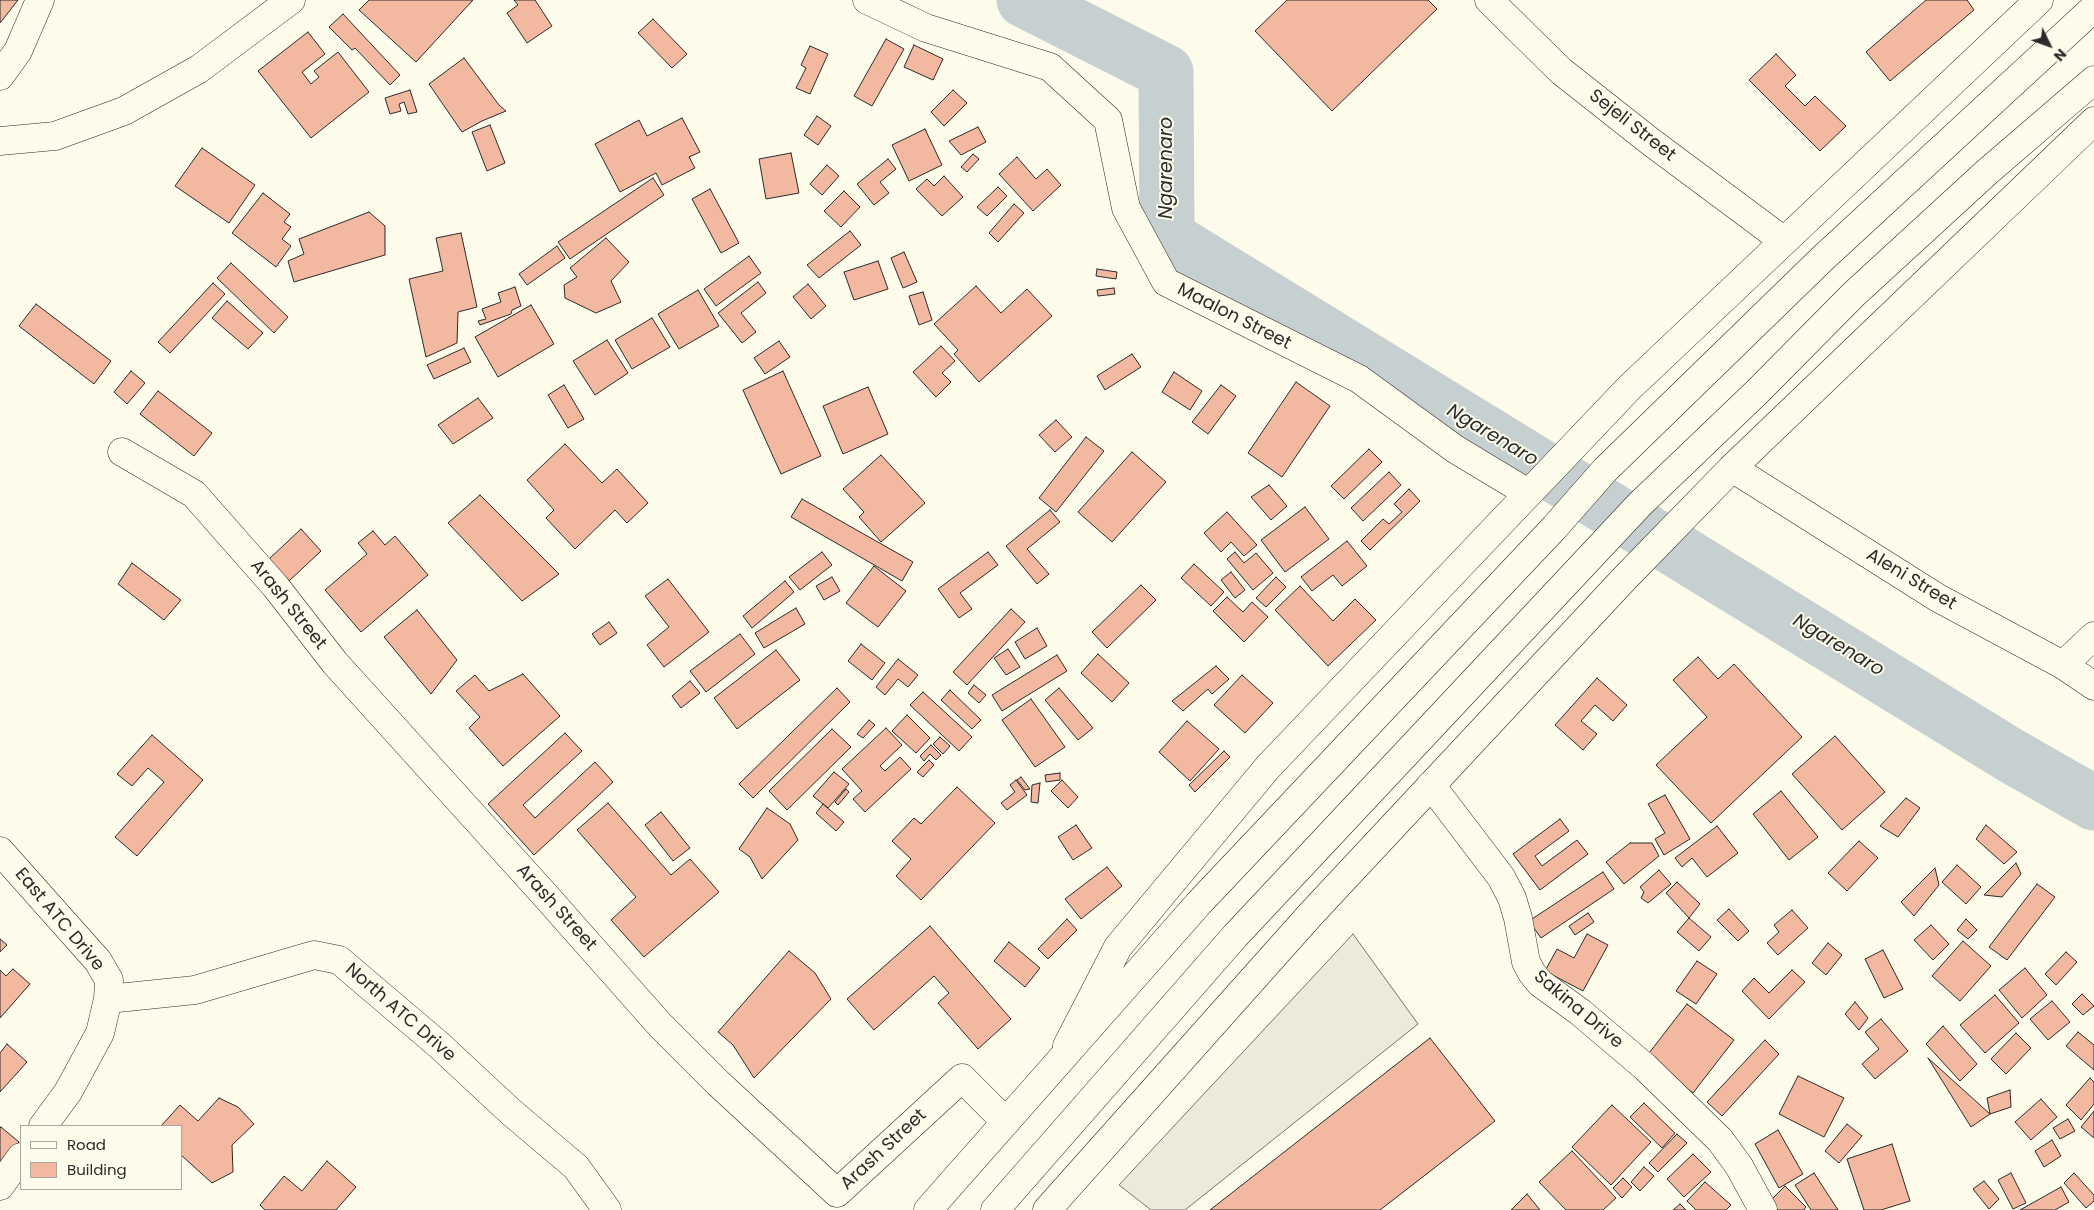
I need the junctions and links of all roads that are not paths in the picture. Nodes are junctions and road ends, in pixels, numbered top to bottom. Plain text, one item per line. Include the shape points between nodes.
1 (40, 0) edge
2 (291, 0) edge
3 (867, 0) edge
4 (1489, 0) edge
5 (2039, 0) edge
6 (2094, 8) edge
7 (0, 76) edge
8 (2094, 80) edge
9 (2094, 121) edge
10 (0, 141) edge
11 (1784, 241) junction
12 (122, 452) dead end
13 (1732, 468) junction
14 (1528, 493) junction
15 (2094, 636) edge
16 (2063, 664) junction
17 (2094, 686) edge
18 (1431, 785) junction
19 (0, 851) edge
20 (108, 999) junction
21 (1059, 1062) junction
22 (1006, 1122) junction
23 (44, 1125) edge
24 (20, 1158) edge
25 (0, 1186) edge
26 (607, 1210) edge
27 (928, 1210) edge
28 (995, 1210) edge
29 (1047, 1210) edge
30 (1763, 1210) edge

1 - 7 main road via 18,51
2 - 10 main road via 199,69 124,111 55,136
3 - 14 main road, Maalon Street via 926,28 1050,67 1108,120 1126,208 1166,282 1359,379 1455,449
4 - 11 main road, Sejeli Street via 1561,71 1650,142
5 - 11 main road
6 - 21 main road via 1822,259 1605,470 1200,904
8 - 28 main road via 1987,172 1854,294 1758,392 1640,504 1235,936
9 - 13 main road
11 - 14 main road via 1628,388
12 - 22 main road, Arash Street via 194,494 276,587 335,663 660,1025 837,1193 962,1078
13 - 16 main road, Aleni Street via 1938,598
13 - 18 main road
14 - 21 main road via 1268,767 1118,947
15 - 16 main road
16 - 17 main road, Aleni Street
18 - 29 main road via 1311,914
18 - 30 main road, Sakina Drive via 1501,877 1512,898 1526,962 1532,973 1540,983 1645,1067 1720,1140 1739,1166
19 - 20 main road, East ATC Drive via 98,961 109,980
20 - 23 main road, East ATC Drive via 100,1033 68,1092
20 - 26 main road, North ATC Drive via 195,990 314,955 338,960 576,1167
21 - 22 main road
22 - 27 main road
24 - 25 main road

